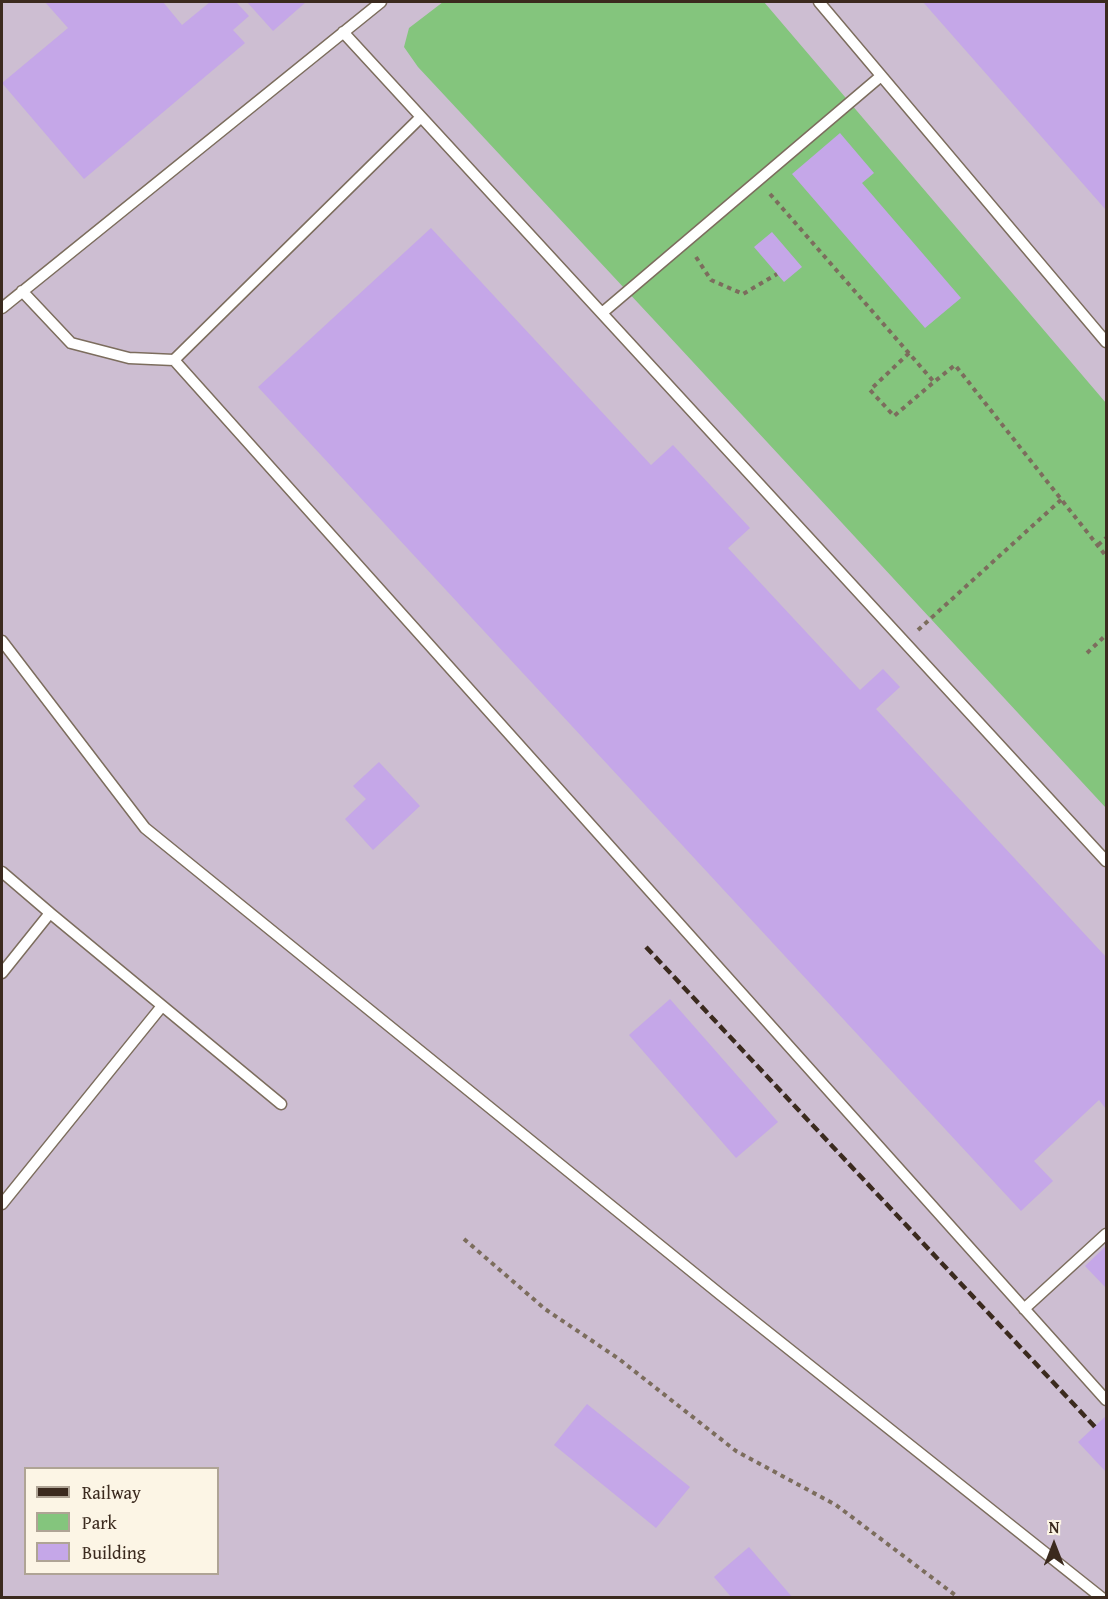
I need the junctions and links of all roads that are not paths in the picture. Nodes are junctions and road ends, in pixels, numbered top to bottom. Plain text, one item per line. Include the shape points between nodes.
1 (381, 2) edge
2 (819, 2) edge
3 (343, 32) junction
4 (881, 76) junction
5 (422, 117) junction
6 (22, 291) junction
7 (2, 308) edge
8 (602, 313) junction
9 (1107, 342) edge
10 (174, 360) junction
11 (2, 640) edge
12 (1107, 861) edge
13 (2, 872) edge
14 (50, 913) junction
15 (2, 973) edge
16 (162, 1006) junction
17 (281, 1104) dead end
18 (2, 1204) edge
19 (1107, 1234) edge
20 (1024, 1308) junction
21 (1107, 1400) edge
22 (1102, 1598) edge

1 - 3 lane
2 - 4 lane
3 - 5 lane
3 - 6 lane
4 - 8 lane
4 - 9 lane
5 - 8 lane
5 - 10 lane
6 - 7 lane
6 - 10 lane via 71,343 129,358
8 - 12 lane
10 - 20 lane
11 - 22 lane via 145,828
13 - 14 lane
14 - 15 lane
14 - 16 lane
16 - 17 lane
16 - 18 lane
19 - 20 lane
20 - 21 lane

